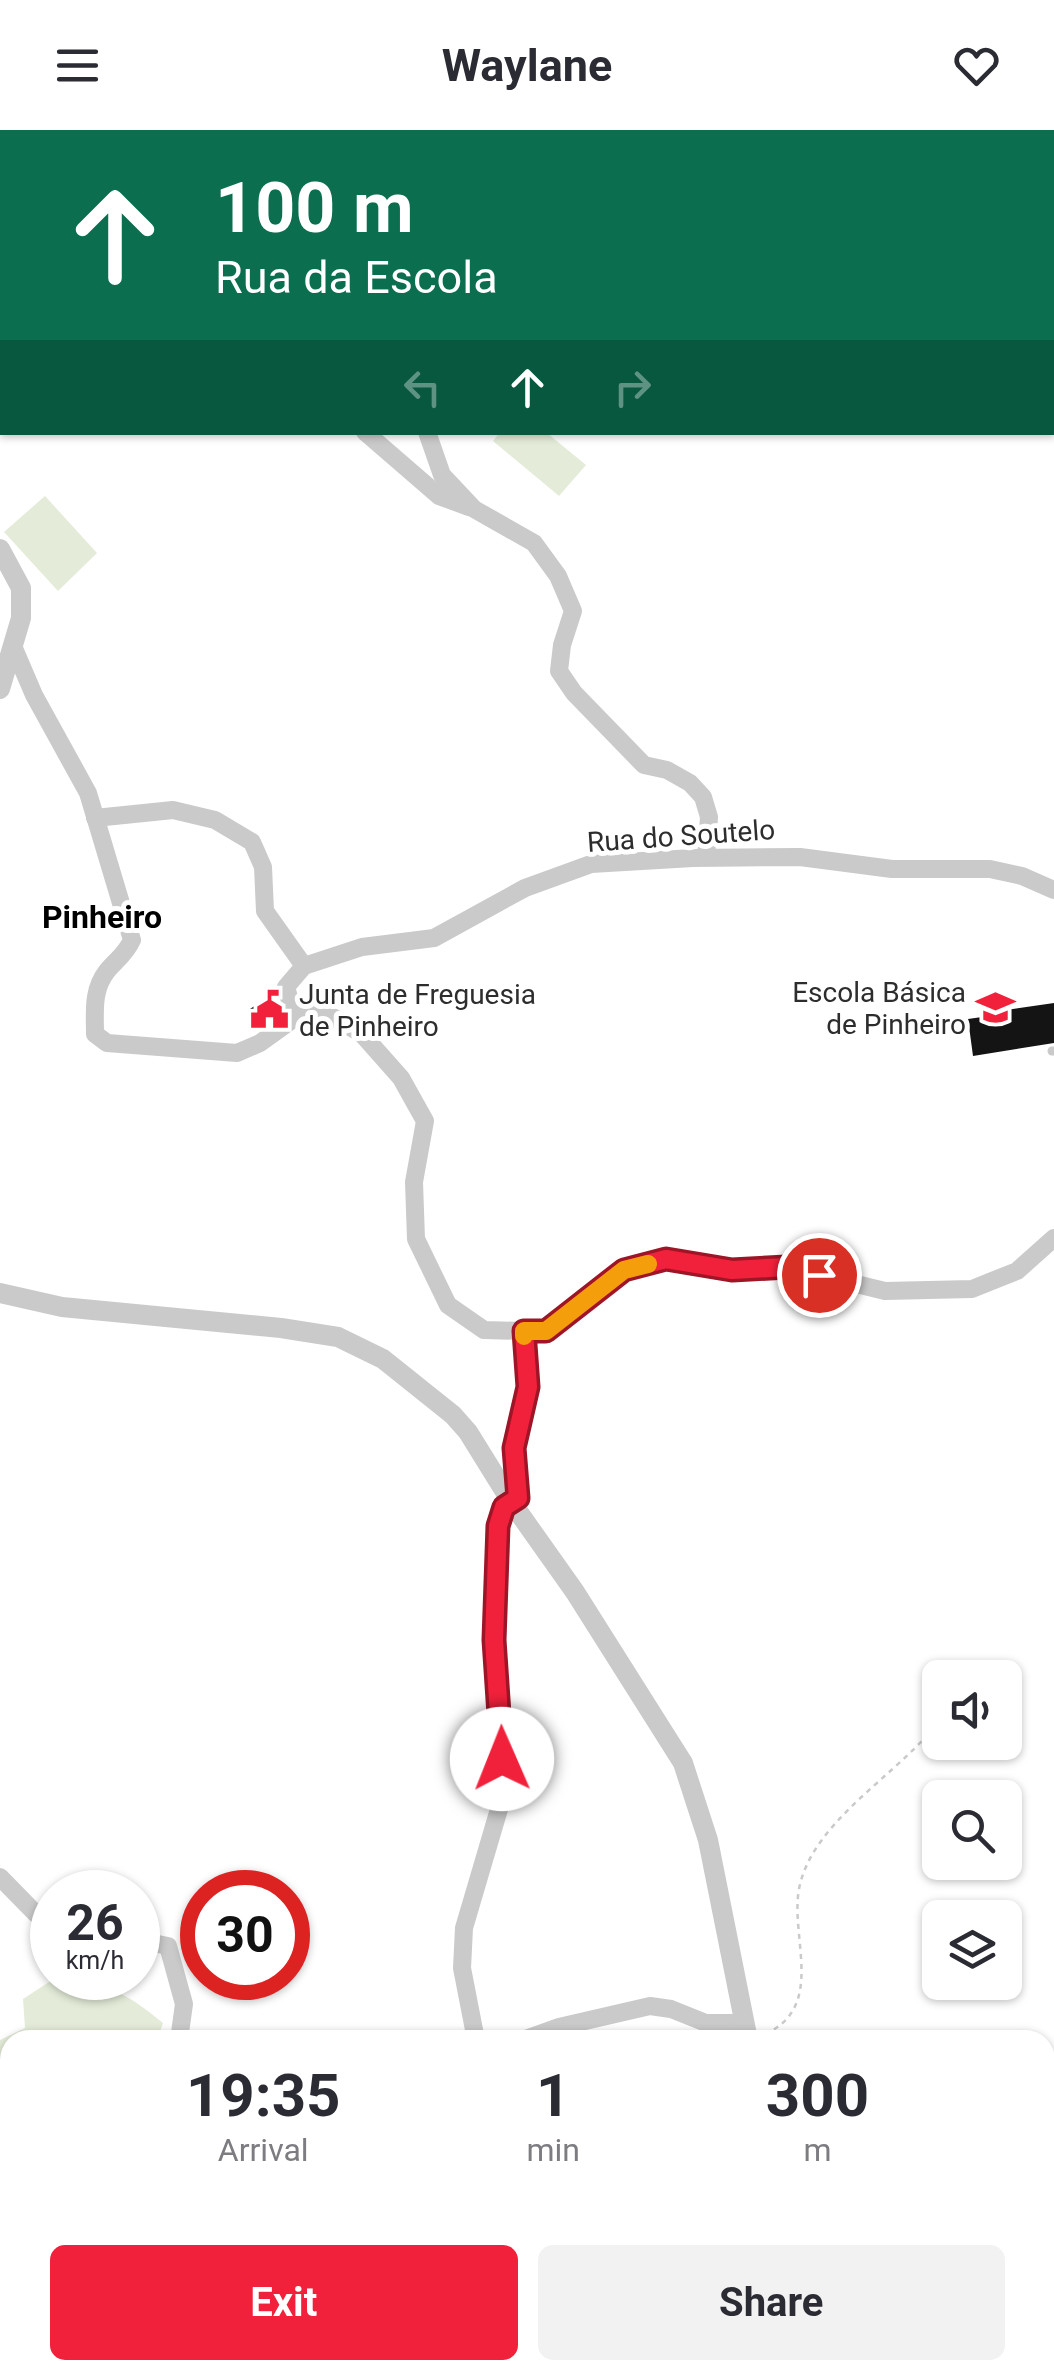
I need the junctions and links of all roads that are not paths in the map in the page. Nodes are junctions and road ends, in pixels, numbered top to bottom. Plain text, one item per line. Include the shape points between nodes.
1 (369, 435) edge
2 (428, 435) edge
3 (474, 509) junction
4 (0, 549) edge
5 (13, 646) junction
6 (0, 689) edge
7 (95, 818) junction
8 (706, 858) junction
9 (1054, 890) edge
10 (304, 966) junction
11 (295, 1018) junction
12 (1054, 1238) edge
13 (0, 1293) edge
14 (524, 1331) junction
15 (512, 1503) junction
16 (0, 1877) edge
17 (30, 1908) edge
18 (160, 1944) edge
19 (180, 2030) edge
20 (474, 2030) edge
21 (553, 2030) edge
22 (736, 2030) edge
23 (745, 2030) edge

1 - 3 street via 439,496
2 - 3 street via 442,475
3 - 8 street via 534,543 558,576 573,610 559,672 644,765 690,782 703,797
4 - 5 street via 20,588
5 - 6 street
5 - 7 street
7 - 10 street via 173,810 216,820 252,842 264,867 265,911
7 - 11 street via 132,940 95,994 95,1034 108,1043 237,1053
8 - 9 street, Rua do Soutelo via 990,869
8 - 10 street, Rua do Soutelo via 591,864 524,888 434,938 362,946
10 - 11 street via 286,987
11 - 14 street via 306,1010 324,1012 362,1034 401,1078 425,1121 414,1182 416,1239 448,1305 484,1330
12 - 14 street via 1018,1271 972,1289 884,1291 787,1267 732,1270 666,1259 624,1270 546,1331
13 - 15 street via 62,1307 338,1336 438,1400 468,1432
14 - 15 street via 528,1387 514,1448 518,1498
15 - 20 street via 498,1526 494,1640 502,1799 464,1928 462,1968
15 - 23 street via 683,1763 708,1840
16 - 17 street
18 - 19 street via 168,1946 184,2004
21 - 22 street via 650,2006

